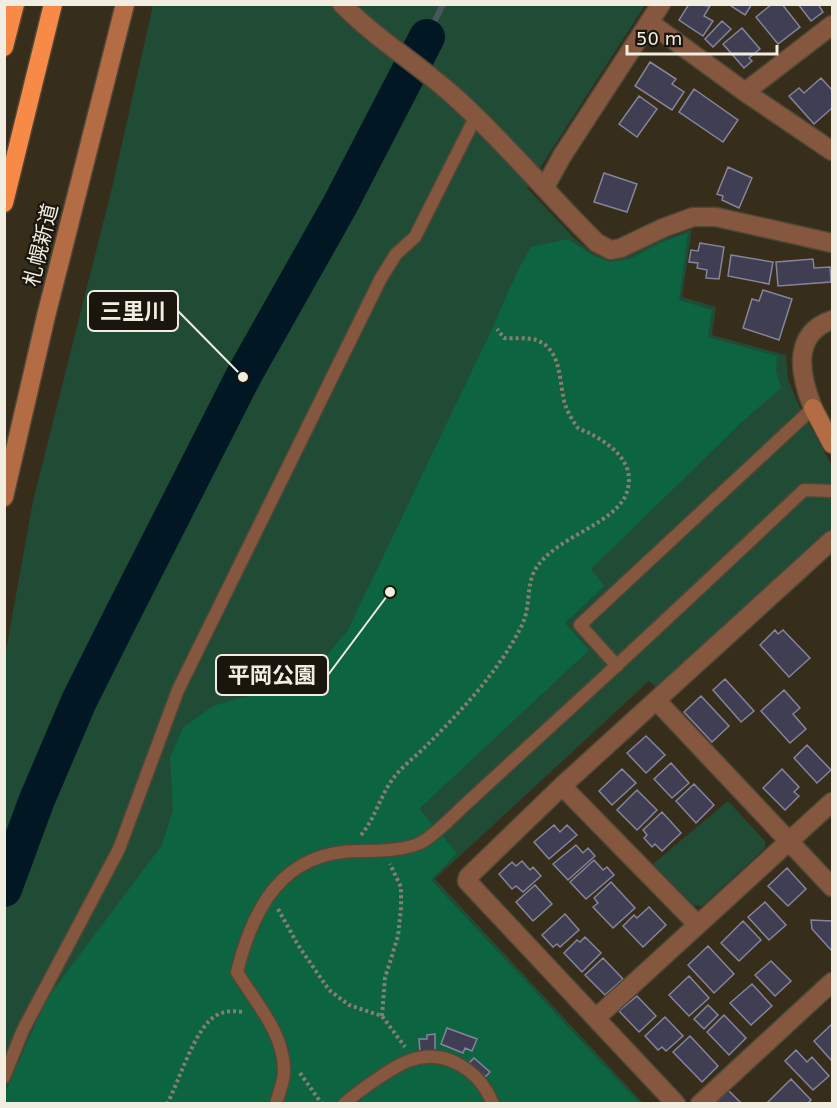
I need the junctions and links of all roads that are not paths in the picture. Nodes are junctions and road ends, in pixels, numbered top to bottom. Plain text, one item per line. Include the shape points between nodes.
1 (15, 4) edge
2 (53, 4) edge
3 (125, 4) edge
4 (342, 4) edge
5 (661, 4) edge
6 (650, 22) junction
7 (832, 25) edge
8 (4, 47) edge
9 (745, 92) junction
10 (476, 116) junction
11 (832, 151) edge
12 (545, 187) junction
13 (4, 203) edge
14 (832, 243) edge
15 (832, 320) edge
16 (813, 408) junction
17 (832, 444) edge
18 (832, 491) edge
19 (4, 497) edge
20 (832, 540) edge
21 (616, 666) junction
22 (657, 701) junction
23 (562, 786) junction
24 (832, 802) edge
25 (789, 841) junction
26 (832, 887) edge
27 (697, 924) junction
28 (832, 982) edge
29 (596, 1018) junction
30 (4, 1077) edge
31 (276, 1104) edge
32 (344, 1104) edge
33 (492, 1104) edge
34 (676, 1104) edge
35 (700, 1104) edge

1 - 8 highway
2 - 13 highway
3 - 19 street, 札幌新道
4 - 10 street
5 - 6 street
6 - 9 street
6 - 12 street
7 - 9 street
9 - 11 street
10 - 12 street
10 - 30 lane via 415,237 396,254 381,278 188,669 118,849 23,1030
12 - 14 street via 597,243 611,250 693,217 716,217
15 - 16 street via 822,323 809,336 803,353 803,383
16 - 17 street
16 - 21 lane via 579,625
18 - 21 lane via 804,490
20 - 22 street
21 - 31 lane via 422,842 333,854 301,865 270,892 241,953 237,972 280,1042 284,1072
22 - 23 street
22 - 25 street
23 - 27 street
23 - 29 street via 466,881
24 - 25 street
25 - 26 street
25 - 27 street
27 - 29 street
28 - 35 street
29 - 34 street
32 - 33 lane via 411,1060 432,1057 448,1058 464,1066 489,1093

